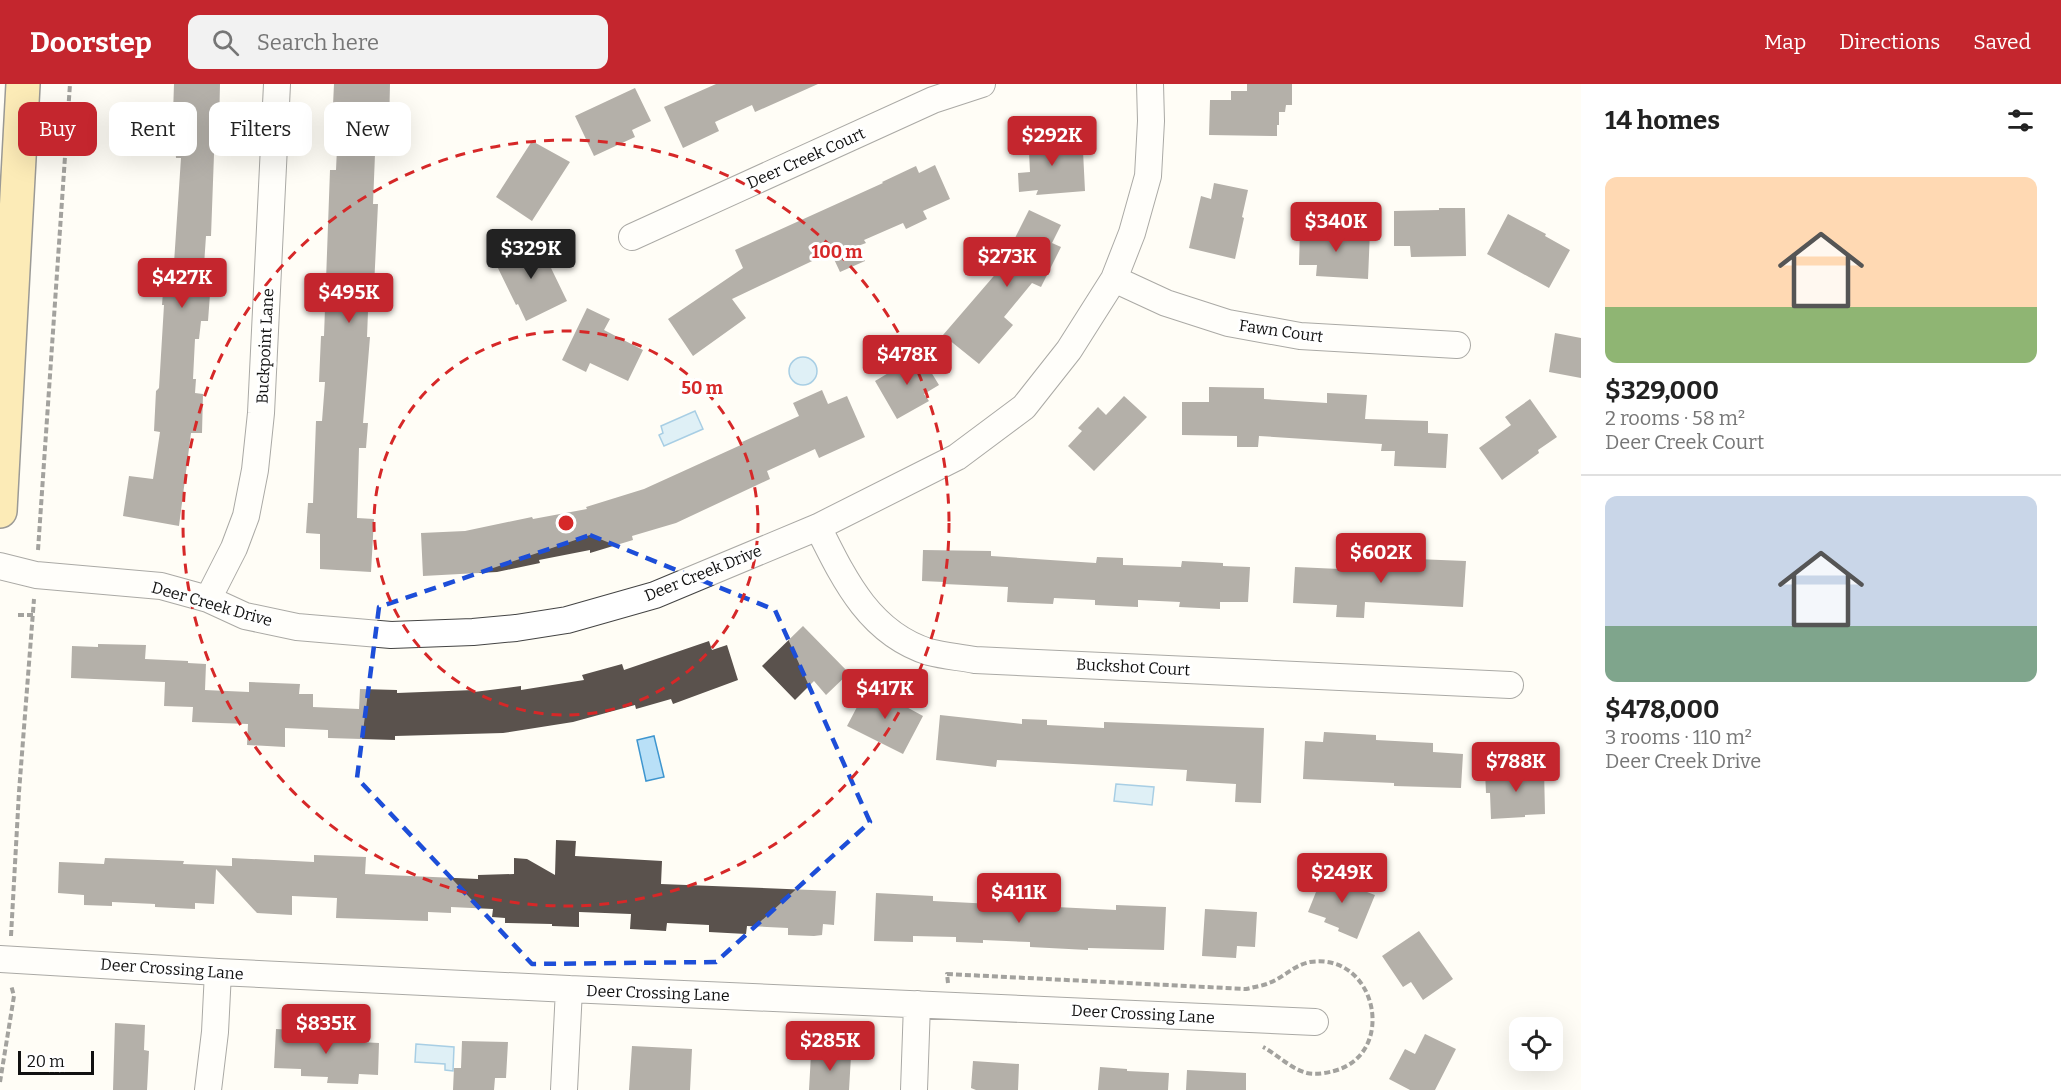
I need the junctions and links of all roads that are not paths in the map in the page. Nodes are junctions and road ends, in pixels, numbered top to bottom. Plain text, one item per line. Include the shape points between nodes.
1 (23, 84) edge
2 (277, 84) edge
3 (982, 84) edge
4 (1150, 84) edge
5 (7, 231) edge
6 (632, 237) dead end
7 (1114, 279) junction
8 (1456, 345) dead end
9 (0, 511) edge
10 (818, 527) junction
11 (0, 566) edge
12 (208, 599) junction
13 (1510, 685) dead end
14 (7, 959) edge
15 (218, 972) junction
16 (569, 989) junction
17 (917, 1004) junction
18 (1315, 1022) dead end
19 (208, 1090) edge
20 (564, 1090) edge
21 (914, 1090) edge

1 - 5 main road
2 - 12 street, Buckpoint Lane via 255,470 246,516
3 - 6 street, Deer Creek Court via 933,100
4 - 7 street, Deer Creek Drive via 1148,176
5 - 9 main road
7 - 8 street, Fawn Court via 1166,303 1228,323 1300,336
7 - 10 street, Deer Creek Drive via 1069,350 1024,407 957,457
10 - 12 street, Deer Creek Drive via 655,595 567,620 516,628 391,635 297,627 245,616
10 - 13 street, Buckshot Court via 861,605 898,637 929,652 975,660
11 - 12 street, Deer Creek Drive via 36,575 161,586
14 - 15 street, Deer Crossing Lane
15 - 16 street, Deer Crossing Lane
15 - 19 street
16 - 17 street, Deer Crossing Lane
16 - 20 street
17 - 18 street, Deer Crossing Lane
17 - 21 street

